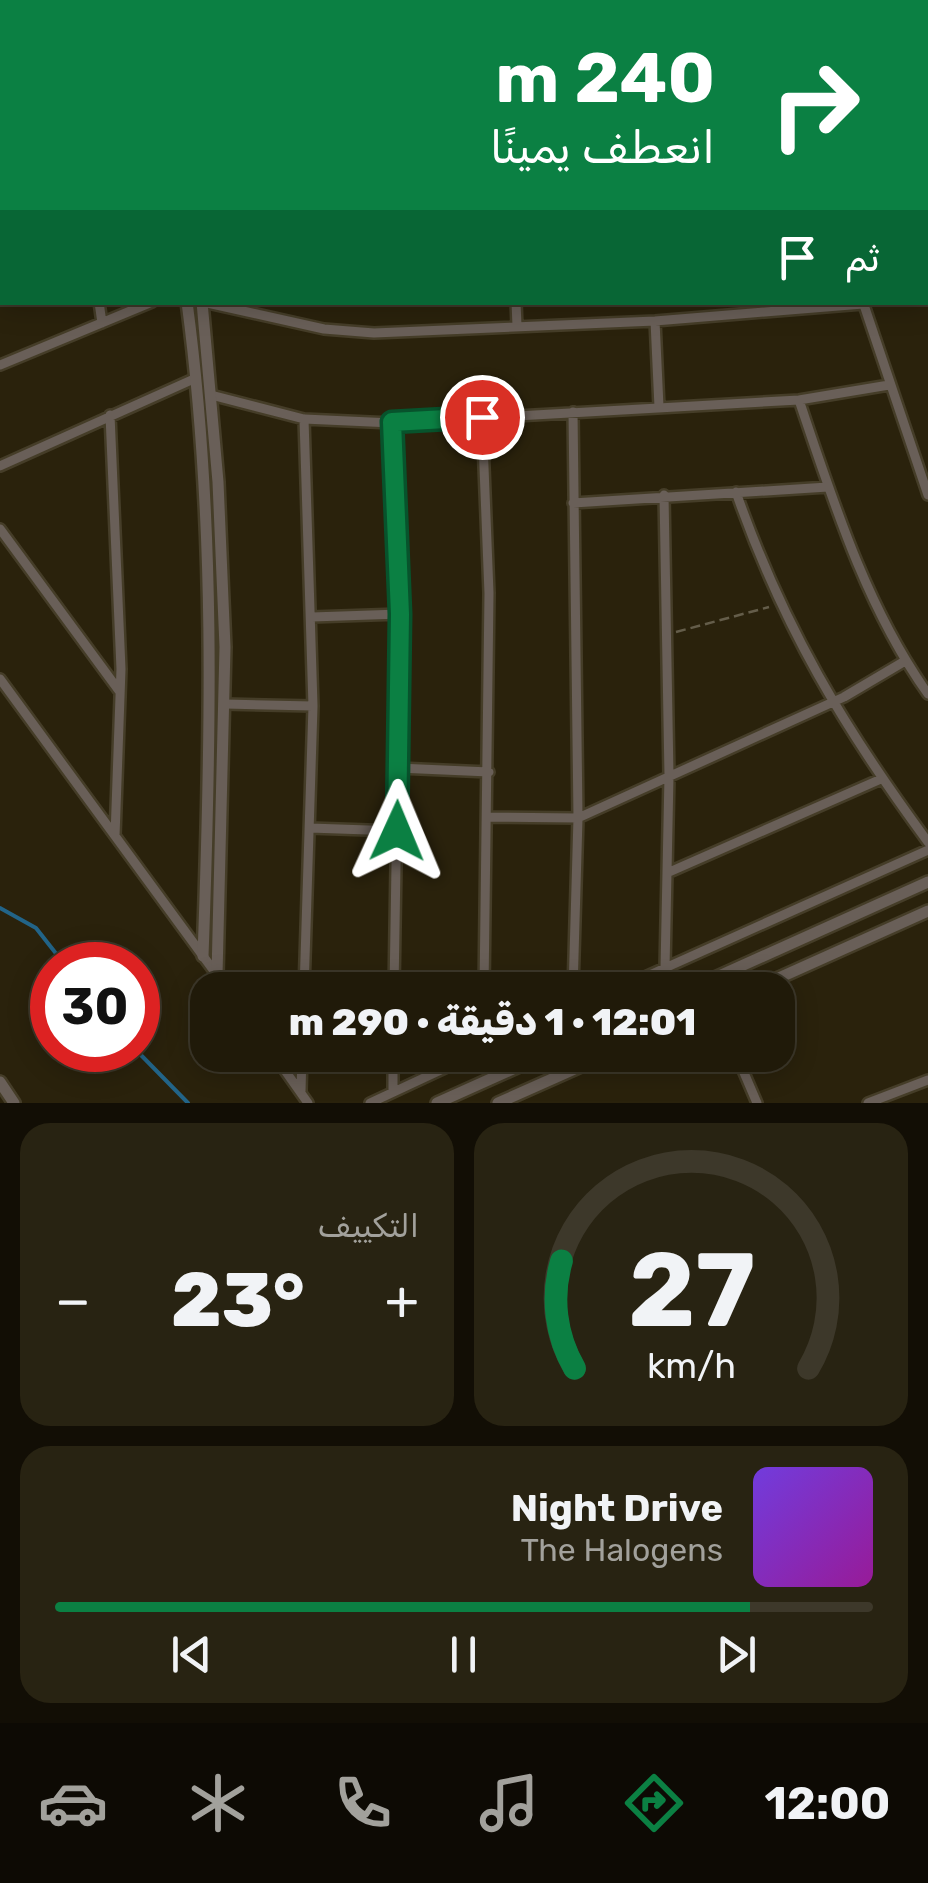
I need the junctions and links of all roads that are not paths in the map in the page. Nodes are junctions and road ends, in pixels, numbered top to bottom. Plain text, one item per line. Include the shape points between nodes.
1 (99, 305) edge
2 (145, 305) edge
3 (187, 305) edge
4 (203, 305) edge
5 (216, 305) edge
6 (516, 305) edge
7 (841, 305) edge
8 (864, 305) edge
9 (655, 322) junction
10 (102, 323) junction
11 (517, 326) junction
12 (0, 365) edge
13 (196, 378) junction
14 (889, 385) junction
15 (211, 395) junction
16 (799, 400) junction
17 (659, 407) junction
18 (573, 412) junction
19 (110, 414) junction
20 (482, 417) junction
21 (304, 419) junction
22 (392, 422) junction
23 (0, 466) edge
24 (828, 487) junction
25 (736, 492) junction
26 (664, 495) junction
27 (928, 495) edge
28 (574, 503) junction
29 (0, 529) edge
30 (216, 572) junction
31 (400, 614) junction
32 (312, 617) junction
33 (905, 661) junction
34 (0, 679) edge
35 (120, 693) junction
36 (928, 694) edge
37 (831, 702) junction
38 (224, 704) junction
39 (312, 706) junction
40 (398, 768) junction
41 (489, 772) junction
42 (668, 776) junction
43 (881, 779) junction
44 (488, 817) junction
45 (578, 818) junction
46 (310, 828) junction
47 (397, 831) junction
48 (115, 836) junction
49 (928, 846) edge
50 (667, 873) junction
51 (928, 882) edge
52 (928, 912) edge
53 (203, 956) junction
54 (665, 968) junction
55 (215, 972) edge
56 (217, 972) edge
57 (305, 972) edge
58 (394, 972) edge
59 (484, 972) edge
60 (573, 972) edge
61 (656, 972) edge
62 (728, 972) edge
63 (793, 972) edge
64 (286, 1072) edge
65 (302, 1072) edge
66 (394, 1072) edge
67 (436, 1072) edge
68 (506, 1072) edge
69 (568, 1072) edge
70 (744, 1072) edge
71 (928, 1080) edge
72 (0, 1082) edge
73 (393, 1092) junction
74 (301, 1094) junction
75 (14, 1103) edge
76 (308, 1103) edge
77 (370, 1103) edge
78 (437, 1103) edge
79 (498, 1103) edge
80 (757, 1103) edge
81 (868, 1103) edge

1 - 10 street
2 - 10 street
3 - 13 street
4 - 15 street
5 - 11 street via 374,333
6 - 11 street
7 - 9 street
8 - 14 street
9 - 11 street
9 - 17 street
10 - 12 street
13 - 19 street
13 - 30 street
14 - 16 street
14 - 27 street
15 - 21 street
15 - 30 street
16 - 17 street
16 - 24 street
17 - 18 street
18 - 20 street
18 - 28 street
19 - 23 street
19 - 35 street
20 - 22 street
20 - 41 street
21 - 22 street
21 - 32 street
22 - 31 street
24 - 25 street
24 - 33 street
25 - 26 street
25 - 37 street via 780,604
26 - 28 street
26 - 42 street
28 - 45 street
29 - 35 street
30 - 38 street
30 - 53 street
31 - 32 street
31 - 40 street
32 - 39 street
33 - 36 street
33 - 37 street
34 - 48 street
35 - 48 street
37 - 42 street
37 - 43 street
38 - 39 street
38 - 56 street
39 - 46 street
40 - 41 street
40 - 47 street
41 - 44 street
42 - 45 street
42 - 50 street
43 - 49 street
43 - 50 street
44 - 45 street
44 - 59 street
45 - 60 street
46 - 47 street
46 - 57 street
47 - 58 street
48 - 53 street
49 - 54 street
50 - 54 street
51 - 62 street
52 - 63 street
53 - 55 street
54 - 61 street
64 - 74 street
65 - 74 street
66 - 73 street
67 - 73 street
68 - 78 street
69 - 79 street
70 - 80 street
71 - 81 street
72 - 75 street
73 - 77 street
74 - 76 street

